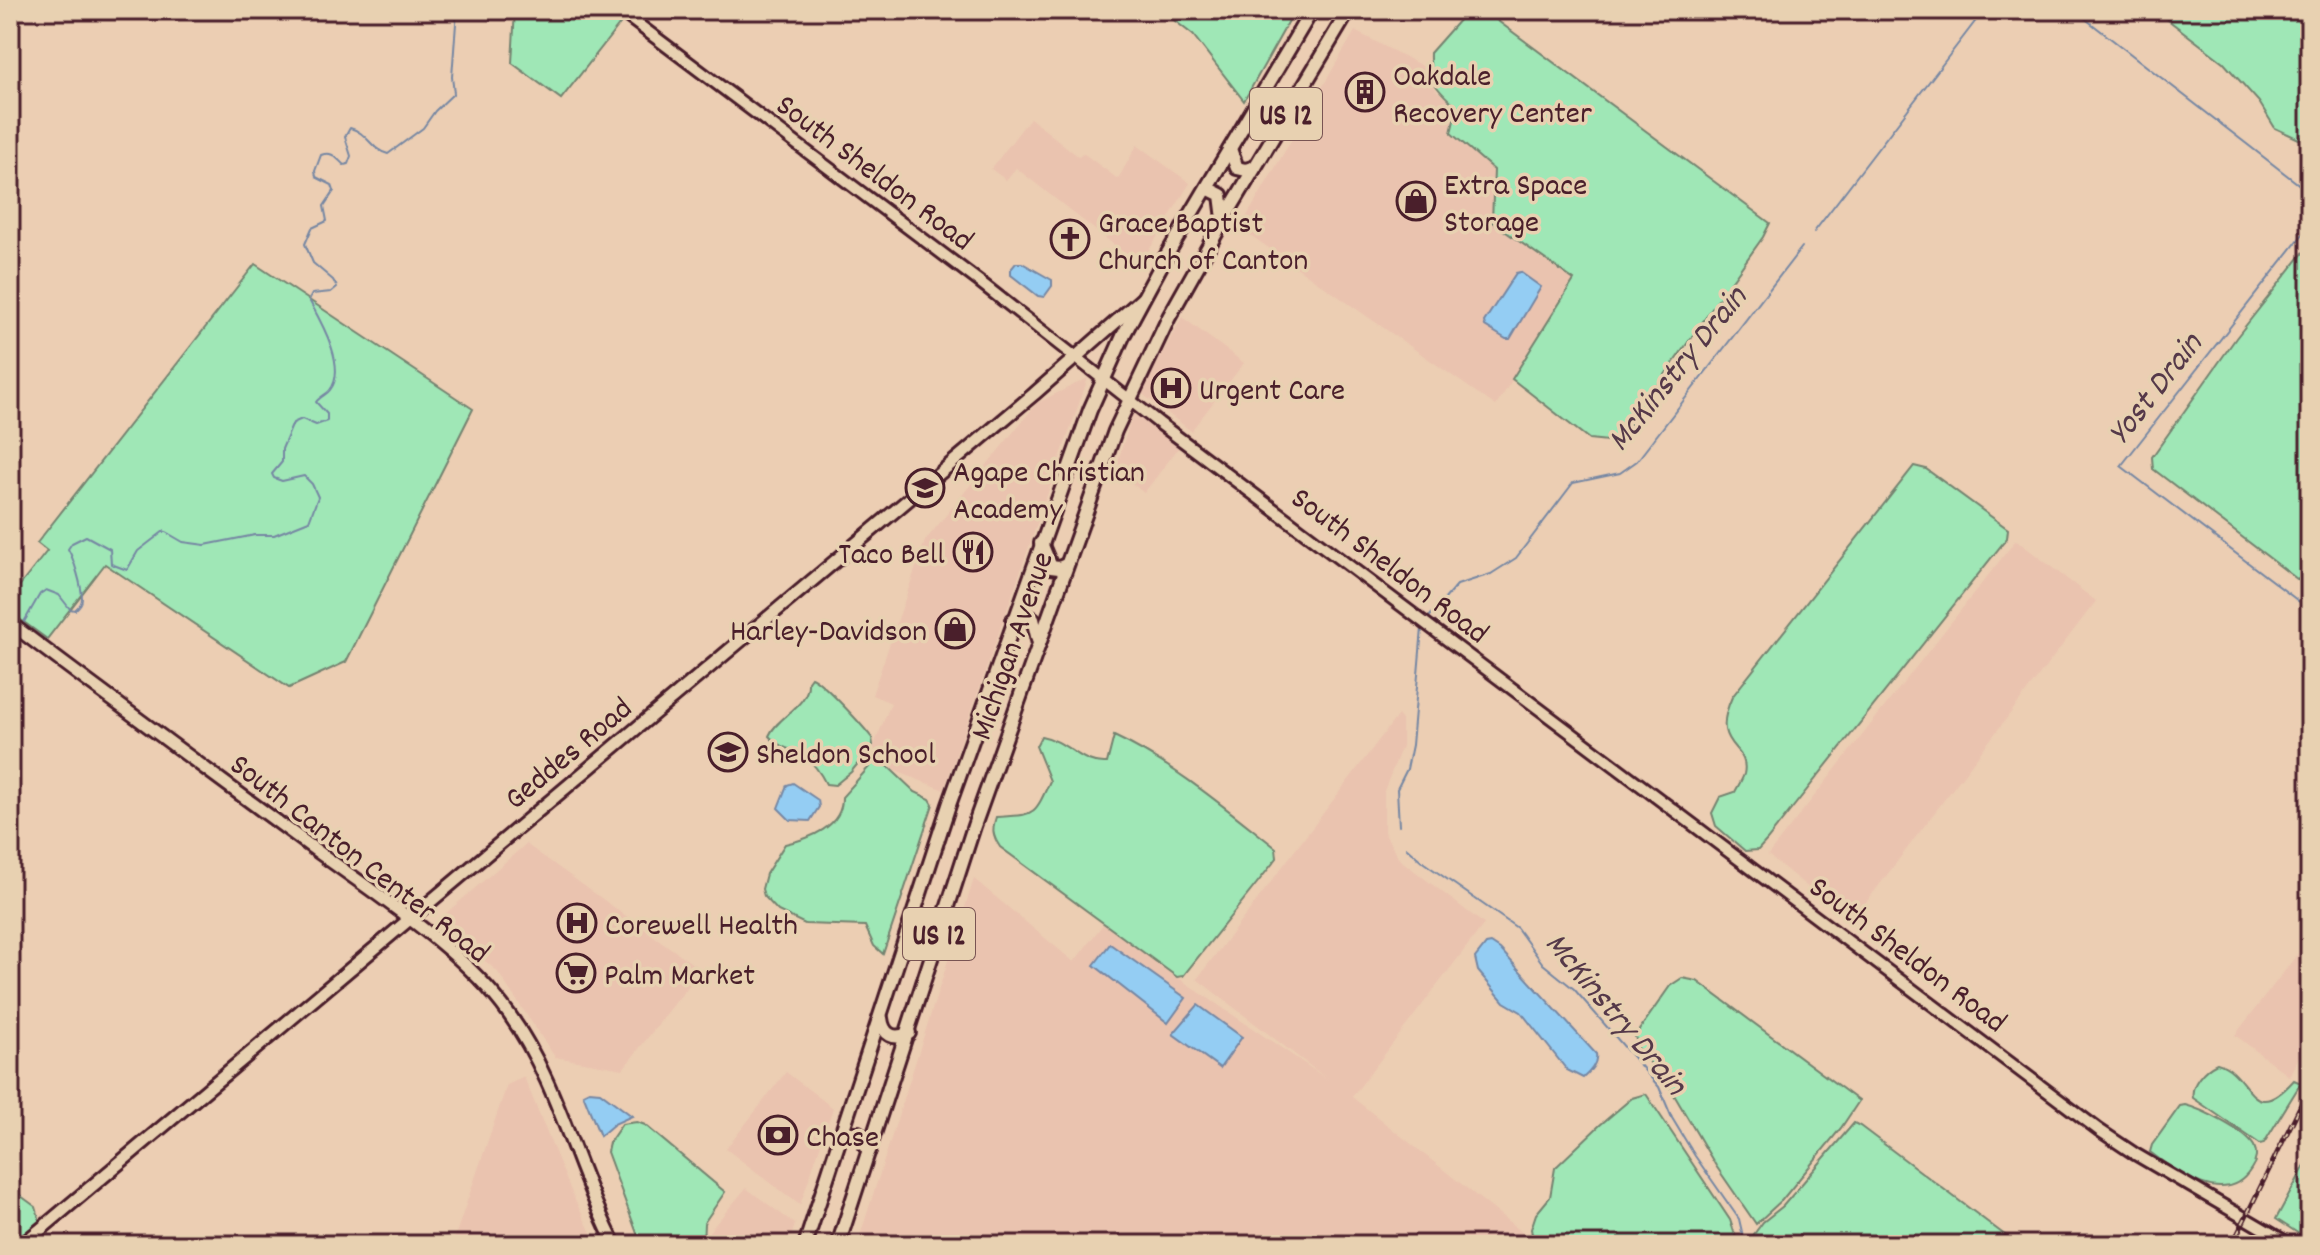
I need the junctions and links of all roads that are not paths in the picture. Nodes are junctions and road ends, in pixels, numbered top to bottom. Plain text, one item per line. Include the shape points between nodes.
1 (619, 10) edge
2 (1312, 10) edge
3 (1349, 10) edge
4 (1230, 149) junction
5 (1255, 167) junction
6 (1207, 188) junction
7 (1224, 219) junction
8 (1144, 296) junction
9 (1076, 357) junction
10 (1103, 379) junction
11 (1129, 399) junction
12 (1041, 543) junction
13 (1066, 565) junction
14 (1013, 620) junction
15 (10, 623) edge
16 (1038, 643) junction
17 (409, 920) junction
18 (881, 1015) junction
19 (909, 1033) junction
20 (843, 1133) junction
21 (869, 1151) junction
22 (22, 1245) edge
23 (615, 1245) edge
24 (805, 1245) edge
25 (838, 1245) edge
26 (2291, 1245) edge

1 - 9 street, South Sheldon Road
2 - 4 main road, Michigan Avenue / US 12
3 - 5 main road, Michigan Avenue / US 12
4 - 5 main road via 1237,168
4 - 6 main road, Michigan Avenue / US 12
5 - 7 main road, Michigan Avenue / US 12
6 - 7 main road via 1221,195
6 - 8 main road, Michigan Avenue / US 12
7 - 11 main road, Michigan Avenue / US 12
8 - 9 main road, Geddes Road
8 - 10 main road, Michigan Avenue / US 12
9 - 10 street, South Sheldon Road
9 - 17 main road, Geddes Road
10 - 11 street, South Sheldon Road
10 - 12 main road, Michigan Avenue / US 12
11 - 13 main road, Michigan Avenue / US 12
11 - 26 street, South Sheldon Road via 2135,1154
12 - 13 main road via 1051,567
12 - 14 main road, Michigan Avenue / US 12
13 - 16 main road, Michigan Avenue / US 12
14 - 16 main road via 1024,615 1033,619
14 - 18 main road, Michigan Avenue / US 12
15 - 17 main road, South Canton Center Road
16 - 19 main road, Michigan Avenue / US 12
17 - 22 main road, Geddes Road
17 - 23 main road, South Canton Center Road via 468,968 521,1032
18 - 19 main road via 890,1036
18 - 20 main road, Michigan Avenue / US 12
19 - 21 main road, Michigan Avenue / US 12
20 - 21 main road via 858,1133
20 - 24 main road, Michigan Avenue / US 12
21 - 25 main road, Michigan Avenue / US 12

